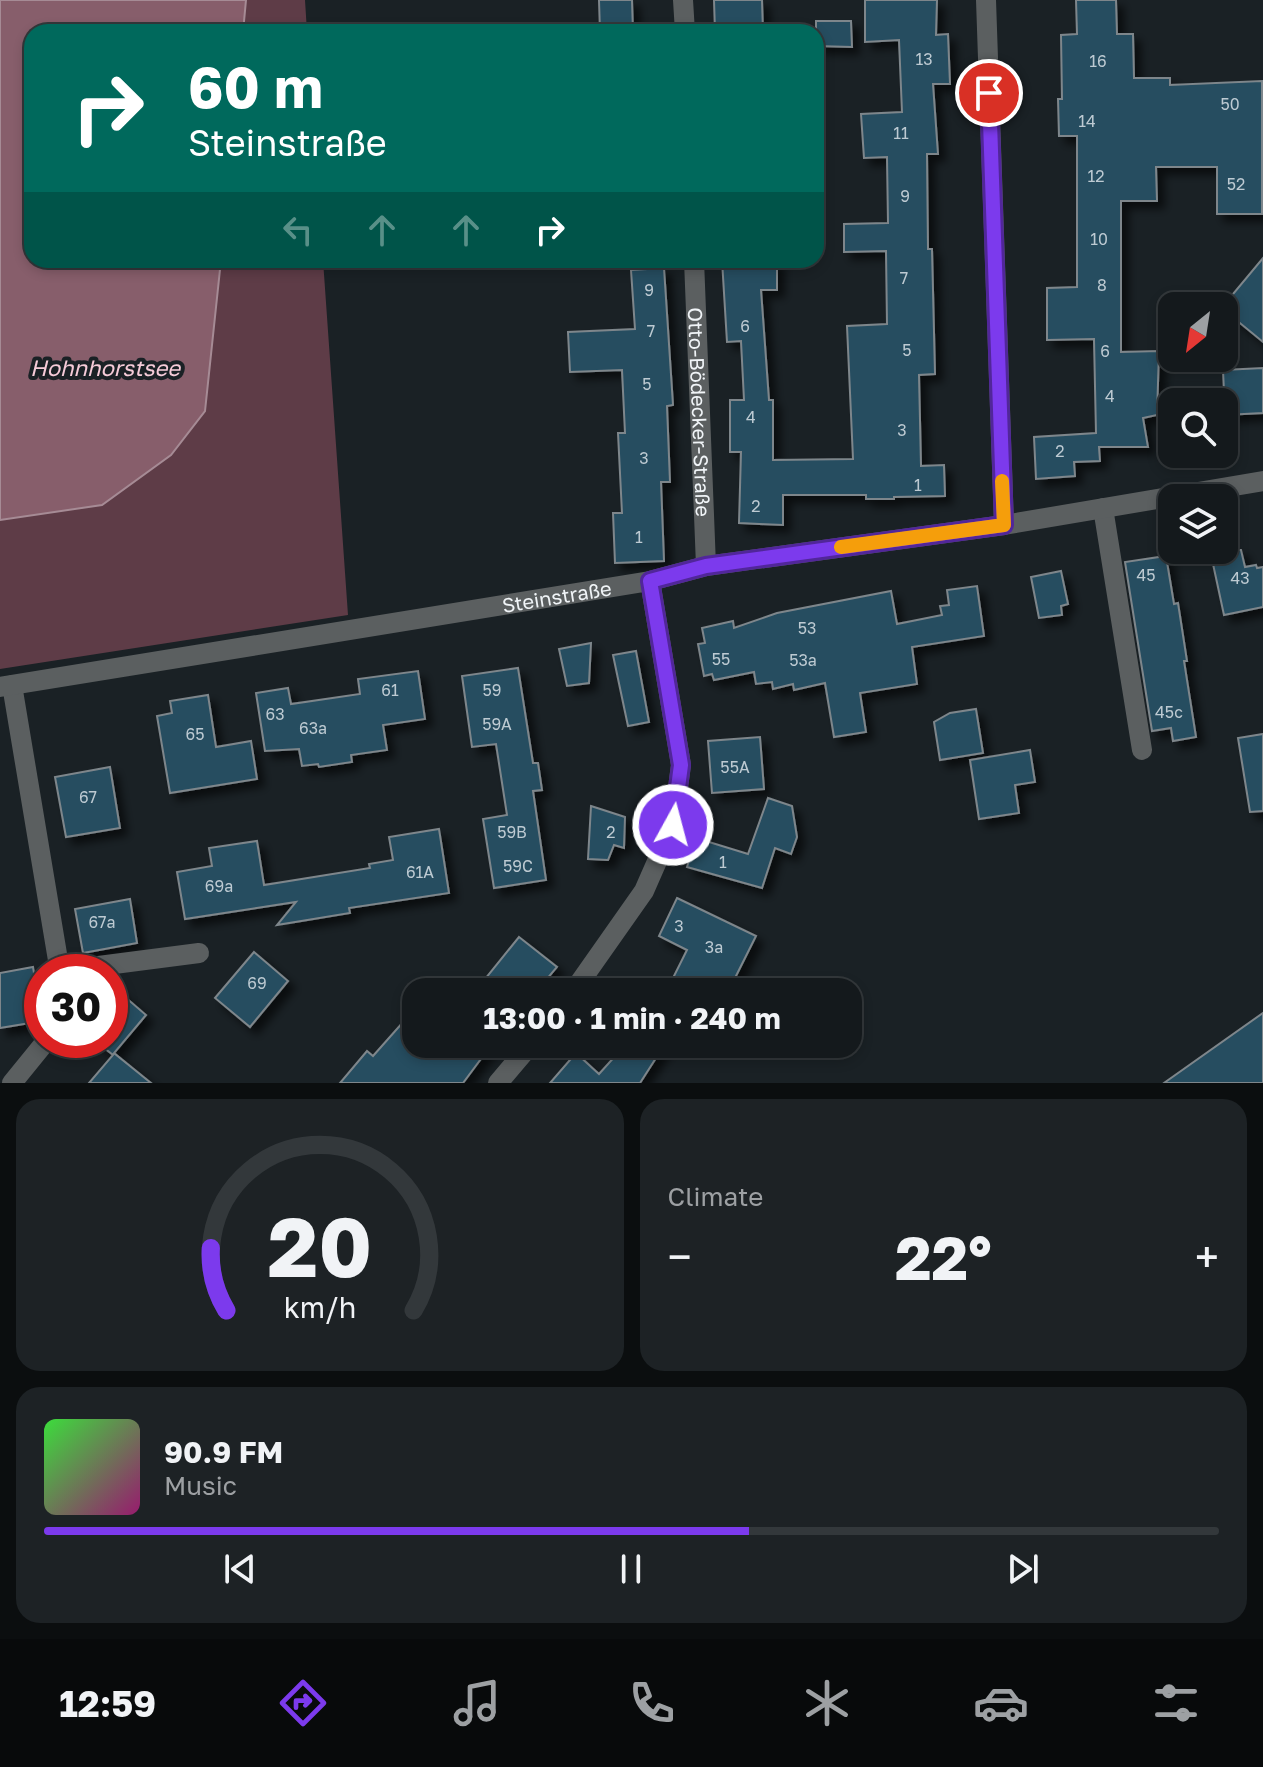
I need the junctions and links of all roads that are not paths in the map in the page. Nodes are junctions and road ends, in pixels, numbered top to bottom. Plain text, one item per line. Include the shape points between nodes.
1 (683, 0) edge
2 (986, 0) edge
3 (684, 24) edge
4 (694, 268) edge
5 (1263, 481) edge
6 (1103, 508) junction
7 (1004, 525) junction
8 (706, 566) junction
9 (650, 581) junction
10 (6, 686) edge
11 (1142, 750) dead end
12 (199, 953) dead end
13 (57, 954) edge
14 (128, 963) edge
15 (583, 978) edge
16 (32, 1058) edge
17 (519, 1058) edge
18 (12, 1083) edge
19 (498, 1083) edge

1 - 3 street
2 - 7 street
4 - 8 street, Otto-Bödecker-Straße
5 - 6 street, Steinstraße
6 - 7 street, Steinstraße
6 - 11 street
7 - 8 street, Steinstraße
8 - 9 street, Steinstraße
9 - 10 street, Steinstraße
9 - 15 street via 681,765 673,825 644,891
10 - 13 street, Steinstraße
12 - 14 street, Steinstraße
16 - 18 street
17 - 19 street

